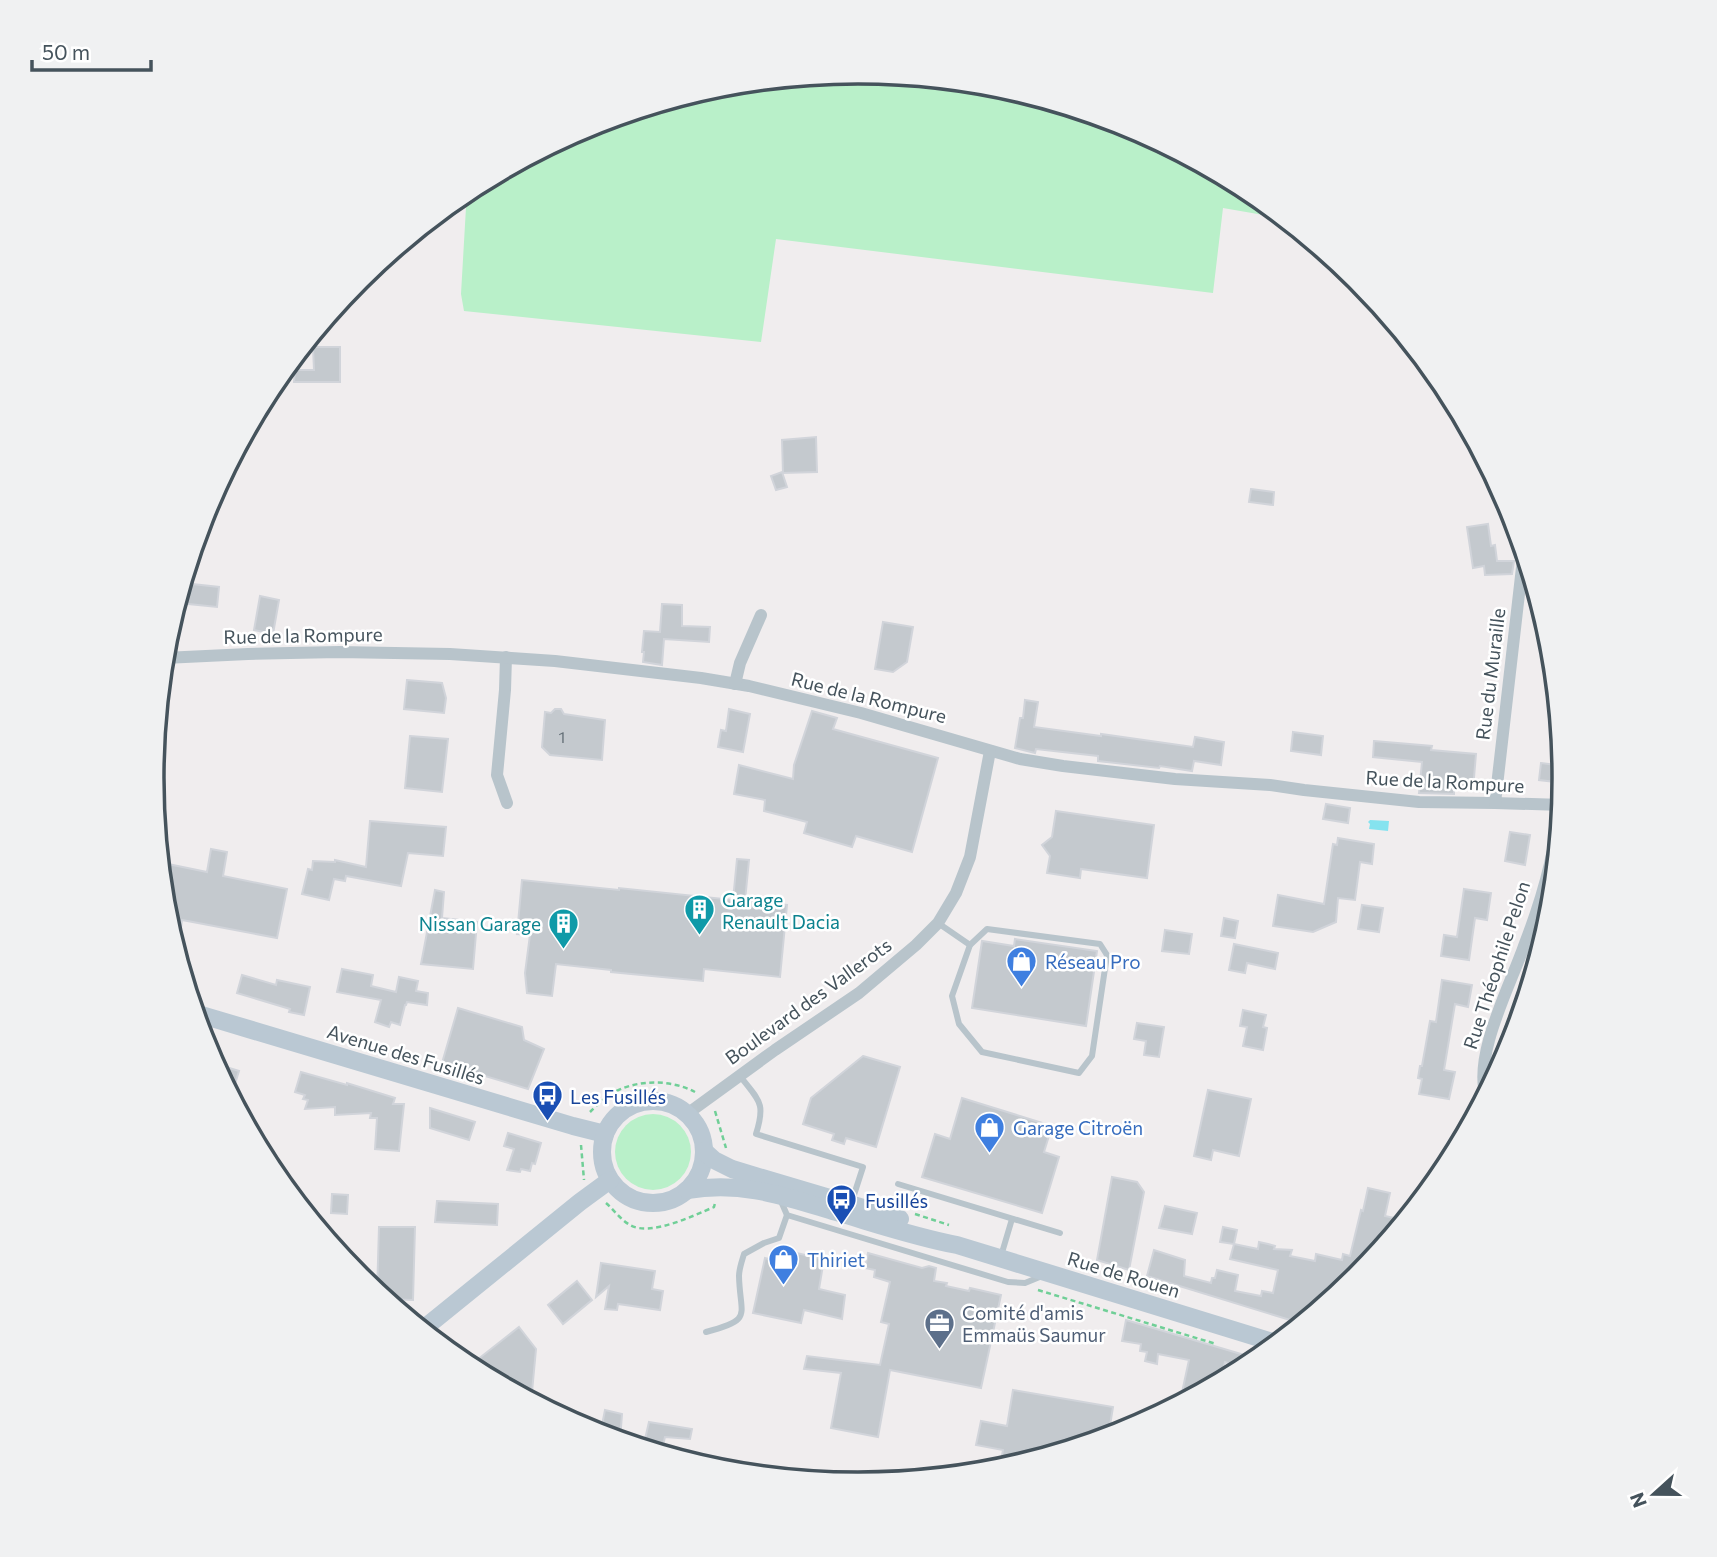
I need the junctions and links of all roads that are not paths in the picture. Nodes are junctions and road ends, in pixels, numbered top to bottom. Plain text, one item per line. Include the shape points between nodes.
1 (1521, 573) edge
2 (761, 615) dead end
3 (175, 657) edge
4 (506, 657) junction
5 (735, 684) junction
6 (990, 751) junction
7 (507, 803) dead end
8 (1495, 803) junction
9 (1552, 805) edge
10 (1546, 874) edge
11 (938, 923) junction
12 (970, 945) junction
13 (206, 1016) edge
14 (739, 1075) junction
15 (1483, 1081) edge
16 (687, 1114) junction
17 (605, 1134) junction
18 (704, 1151) junction
19 (610, 1180) junction
20 (898, 1184) dead end
21 (687, 1190) junction
22 (778, 1194) junction
23 (847, 1209) junction
24 (787, 1214) junction
25 (1012, 1219) junction
26 (1060, 1233) dead end
27 (1001, 1258) junction
28 (1049, 1273) junction
29 (430, 1324) edge
30 (706, 1332) dead end
31 (1266, 1340) edge

1 - 8 street, Rue du Muraille
2 - 5 street
3 - 4 street, Rue de la Rompure via 339,652
4 - 5 street, Rue de la Rompure
4 - 7 street via 497,775
5 - 6 street, Rue de la Rompure via 861,713
6 - 8 street, Rue de la Rompure via 1162,778 1419,803
6 - 11 street, Boulevard des Vallerots via 970,857
8 - 9 street, Rue de la Rompure
10 - 15 street, Rue Théophile Pelon via 1494,1027
11 - 12 lane
11 - 14 street, Boulevard des Vallerots via 859,993
12 - 12 lane via 952,996 959,1024 982,1052 1079,1073 1092,1056 1107,955 1100,944 987,929
13 - 17 main road, Avenue des Fusillés
14 - 16 street, Boulevard des Vallerots
14 - 23 lane via 760,1104 756,1134 863,1167
16 - 17 main road via 662,1102 634,1104 622,1111
16 - 18 main road via 702,1137
17 - 19 main road via 602,1150
18 - 21 main road via 702,1166
18 - 23 main road, Rue de Rouen via 726,1166
19 - 21 main road via 635,1200 651,1203 667,1201
19 - 29 main road
20 - 25 lane
21 - 22 main road, Rue de Rouen via 719,1186
22 - 23 main road, Rue de Rouen
22 - 24 lane
23 - 27 main road, Rue de Rouen via 923,1226 957,1245
24 - 28 lane via 1008,1282 1025,1283
24 - 30 lane via 779,1238 744,1254 738,1273 741,1316
25 - 26 lane
25 - 27 lane
27 - 28 main road, Rue de Rouen
28 - 31 main road, Rue de Rouen

